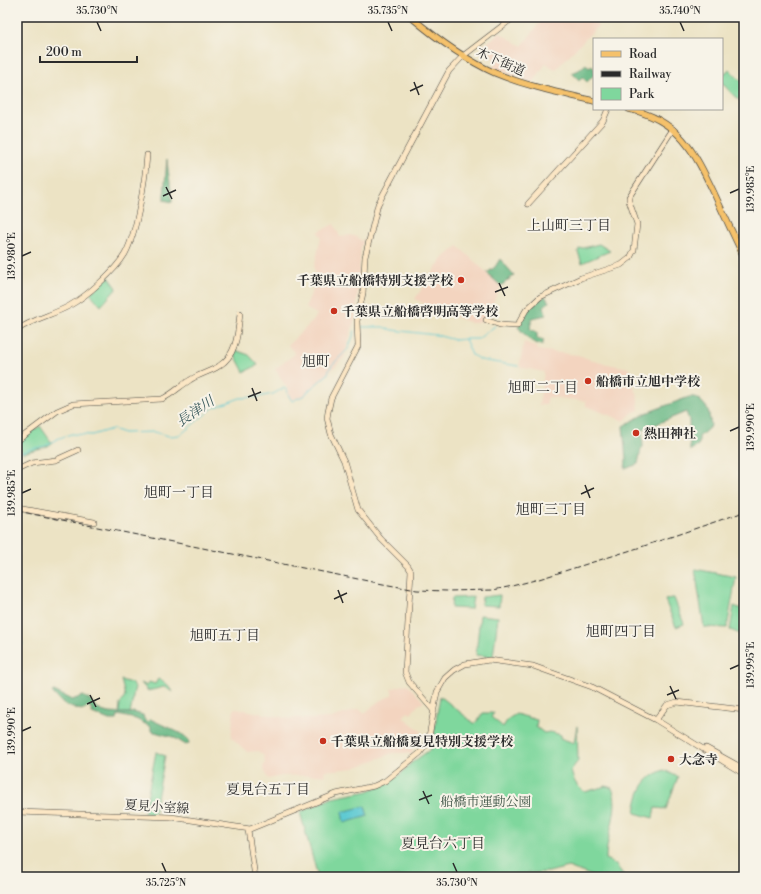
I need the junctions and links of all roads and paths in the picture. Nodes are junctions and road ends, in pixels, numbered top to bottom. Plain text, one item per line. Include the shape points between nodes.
1 (411, 17) edge
2 (514, 17) edge
3 (463, 56) junction
4 (593, 101) edge
5 (608, 110) edge
6 (632, 110) edge
7 (673, 128) junction
8 (147, 155) dead end
9 (528, 204) dead end
10 (744, 257) edge
11 (240, 313) dead end
12 (486, 320) dead end
13 (17, 330) edge
14 (17, 441) edge
15 (78, 450) dead end
16 (17, 470) edge
17 (17, 508) edge
18 (94, 522) dead end
19 (744, 710) edge
20 (434, 711) junction
21 (656, 720) junction
22 (687, 738) junction
23 (744, 769) edge
24 (744, 774) edge
25 (17, 812) edge
26 (248, 830) junction
27 (255, 877) edge

1 - 3 main road, 木下街道
2 - 3 street
3 - 4 main road, 木下街道 via 489,70 539,88
3 - 20 street via 446,76 378,204 365,257 363,293 357,321 358,346 331,398 327,418 331,434 344,461 358,510 381,540 411,571 405,672 409,682
5 - 9 street via 603,121
6 - 7 main road via 652,116
7 - 10 main road via 698,160
7 - 12 street via 629,197 637,232 634,250 627,261 540,297 526,310 517,326 500,325
8 - 13 street via 142,193 130,243 122,258 82,297
11 - 14 street via 236,340 226,360 220,366 190,380 170,396 162,399 73,404 57,411
15 - 16 street via 56,460 32,463
17 - 18 street
19 - 21 street via 677,702 664,708
20 - 21 street via 439,687 444,678 465,664 488,660 533,666 592,687
20 - 26 street via 431,733 425,747 385,781 374,786 336,794
21 - 22 street
22 - 23 street
22 - 24 street
25 - 26 street, 夏見小室線 via 179,818
26 - 27 street

